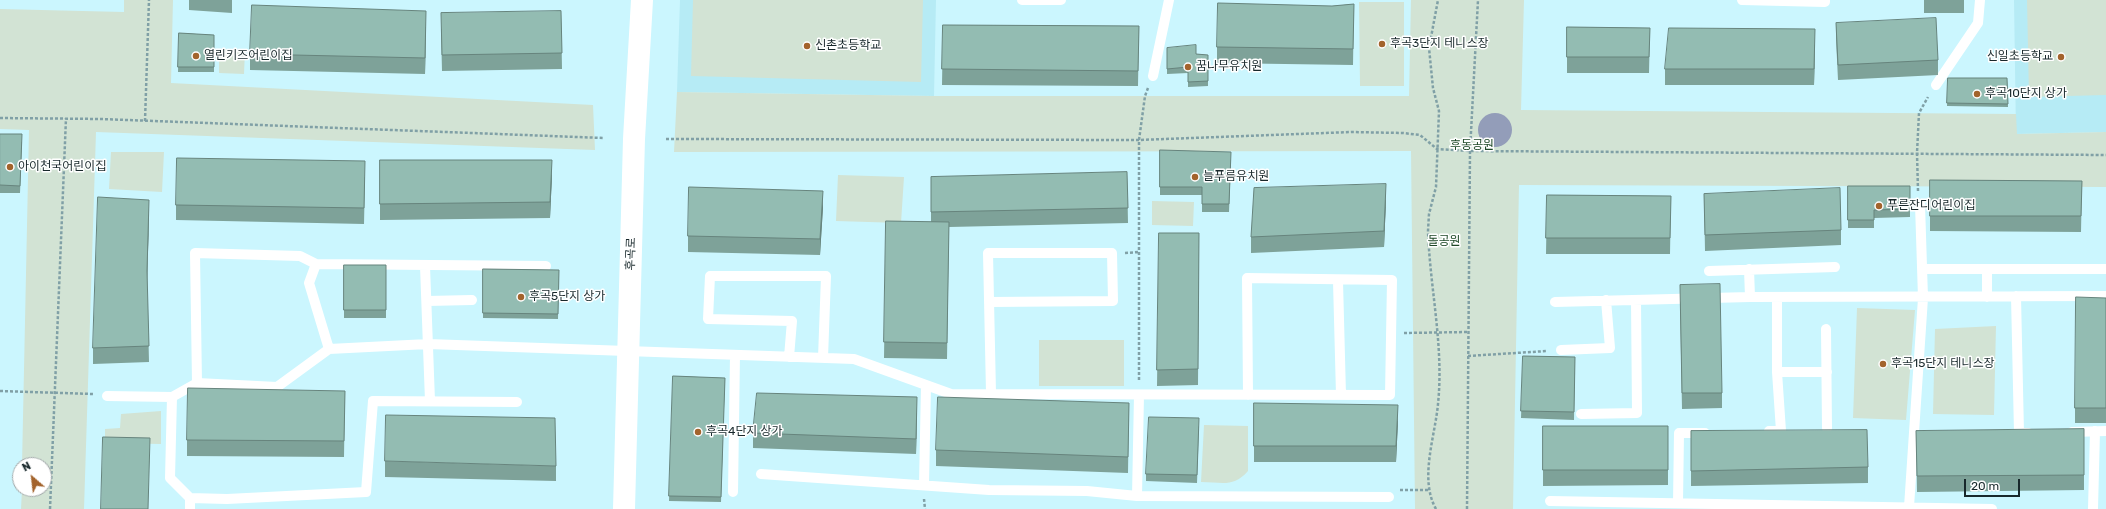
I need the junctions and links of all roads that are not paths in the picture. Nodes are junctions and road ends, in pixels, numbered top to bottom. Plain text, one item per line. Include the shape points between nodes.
1 (642, 0) edge
2 (1022, 0) edge
3 (1061, 0) edge
4 (1169, 0) edge
5 (1742, 0) edge
6 (1825, 0) edge
7 (1980, 0) edge
8 (1154, 76) road end
9 (1936, 85) edge
10 (1920, 204) road end
11 (316, 264) junction
12 (425, 266) junction
13 (546, 266) dead end
14 (1835, 267) dead end
15 (1922, 269) junction
16 (1987, 269) junction
17 (2106, 269) edge
18 (1749, 270) junction
19 (1710, 271) dead end
20 (1338, 281) junction
21 (1750, 296) junction
22 (2016, 296) junction
23 (2106, 296) edge
24 (1777, 297) junction
25 (1986, 297) junction
26 (1923, 298) junction
27 (472, 300) dead end
28 (1606, 300) junction
29 (1636, 300) junction
30 (427, 301) junction
31 (990, 302) junction
32 (1555, 302) dead end
33 (1826, 329) dead end
34 (428, 344) junction
35 (329, 349) junction
36 (1561, 350) road end
37 (627, 352) junction
38 (735, 355) junction
39 (789, 357) junction
40 (823, 358) junction
41 (1777, 372) junction
42 (1827, 372) junction
43 (197, 383) junction
44 (926, 385) junction
45 (991, 393) junction
46 (1139, 395) junction
47 (1248, 395) junction
48 (1341, 395) junction
49 (106, 396) road end
50 (172, 397) junction
51 (430, 401) junction
52 (517, 402) dead end
53 (1581, 414) dead end
54 (1828, 428) dead end
55 (2095, 431) junction
56 (2106, 431) edge
57 (1718, 432) edge
58 (1757, 432) edge
59 (2042, 432) edge
60 (2064, 432) edge
61 (761, 474) dead end
62 (924, 485) junction
63 (733, 492) dead end
64 (1137, 496) junction
65 (1389, 497) road end
66 (190, 498) junction
67 (1550, 501) dead end
68 (1678, 503) junction
69 (227, 504) edge
70 (1909, 507) junction
71 (190, 509) edge
72 (624, 509) edge
73 (1992, 509) edge
74 (2093, 509) edge

1 - 37 street, 후곡로
2 - 3 lane
4 - 8 lane
5 - 6 lane
7 - 9 lane via 1978,23
10 - 15 lane
11 - 12 lane
11 - 35 lane via 309,283
11 - 43 lane via 300,256 194,253
12 - 13 lane
12 - 30 lane
14 - 18 lane
15 - 16 lane
15 - 26 lane
16 - 17 lane
16 - 25 lane
18 - 19 lane
18 - 21 lane
20 - 47 lane via 1246,278
20 - 48 lane
20 - 48 lane via 1392,280 1390,395
21 - 24 lane
21 - 29 lane
22 - 23 lane
22 - 25 lane
22 - 59 lane via 2019,433
24 - 26 lane
24 - 41 lane
25 - 26 lane
26 - 70 lane
27 - 30 lane
28 - 29 lane
28 - 32 lane
28 - 36 lane via 1610,348
29 - 53 lane via 1637,413
30 - 34 lane
31 - 31 lane via 988,253 1112,253 1113,301
31 - 45 lane
33 - 42 lane
34 - 35 lane
34 - 37 lane
34 - 51 lane
35 - 43 lane via 277,386
37 - 38 lane
37 - 72 street, 후곡로 via 628,418
38 - 39 lane
38 - 63 lane
39 - 40 lane
39 - 40 lane via 792,321 708,319 710,276 826,276
40 - 44 lane via 854,359
41 - 42 lane
41 - 58 lane via 1780,431
42 - 54 lane
43 - 50 lane
44 - 45 lane via 951,394
44 - 62 lane
45 - 46 lane
46 - 47 lane
46 - 64 lane
47 - 48 lane
49 - 50 lane
50 - 66 lane via 170,478
51 - 52 lane
51 - 69 lane via 373,401 366,492
55 - 56 lane
55 - 60 lane
55 - 74 lane
57 - 68 lane via 1679,433
61 - 62 lane
62 - 64 lane via 989,490 1087,491
64 - 65 lane
66 - 69 lane
66 - 71 lane
67 - 68 lane
68 - 70 lane
70 - 73 lane

